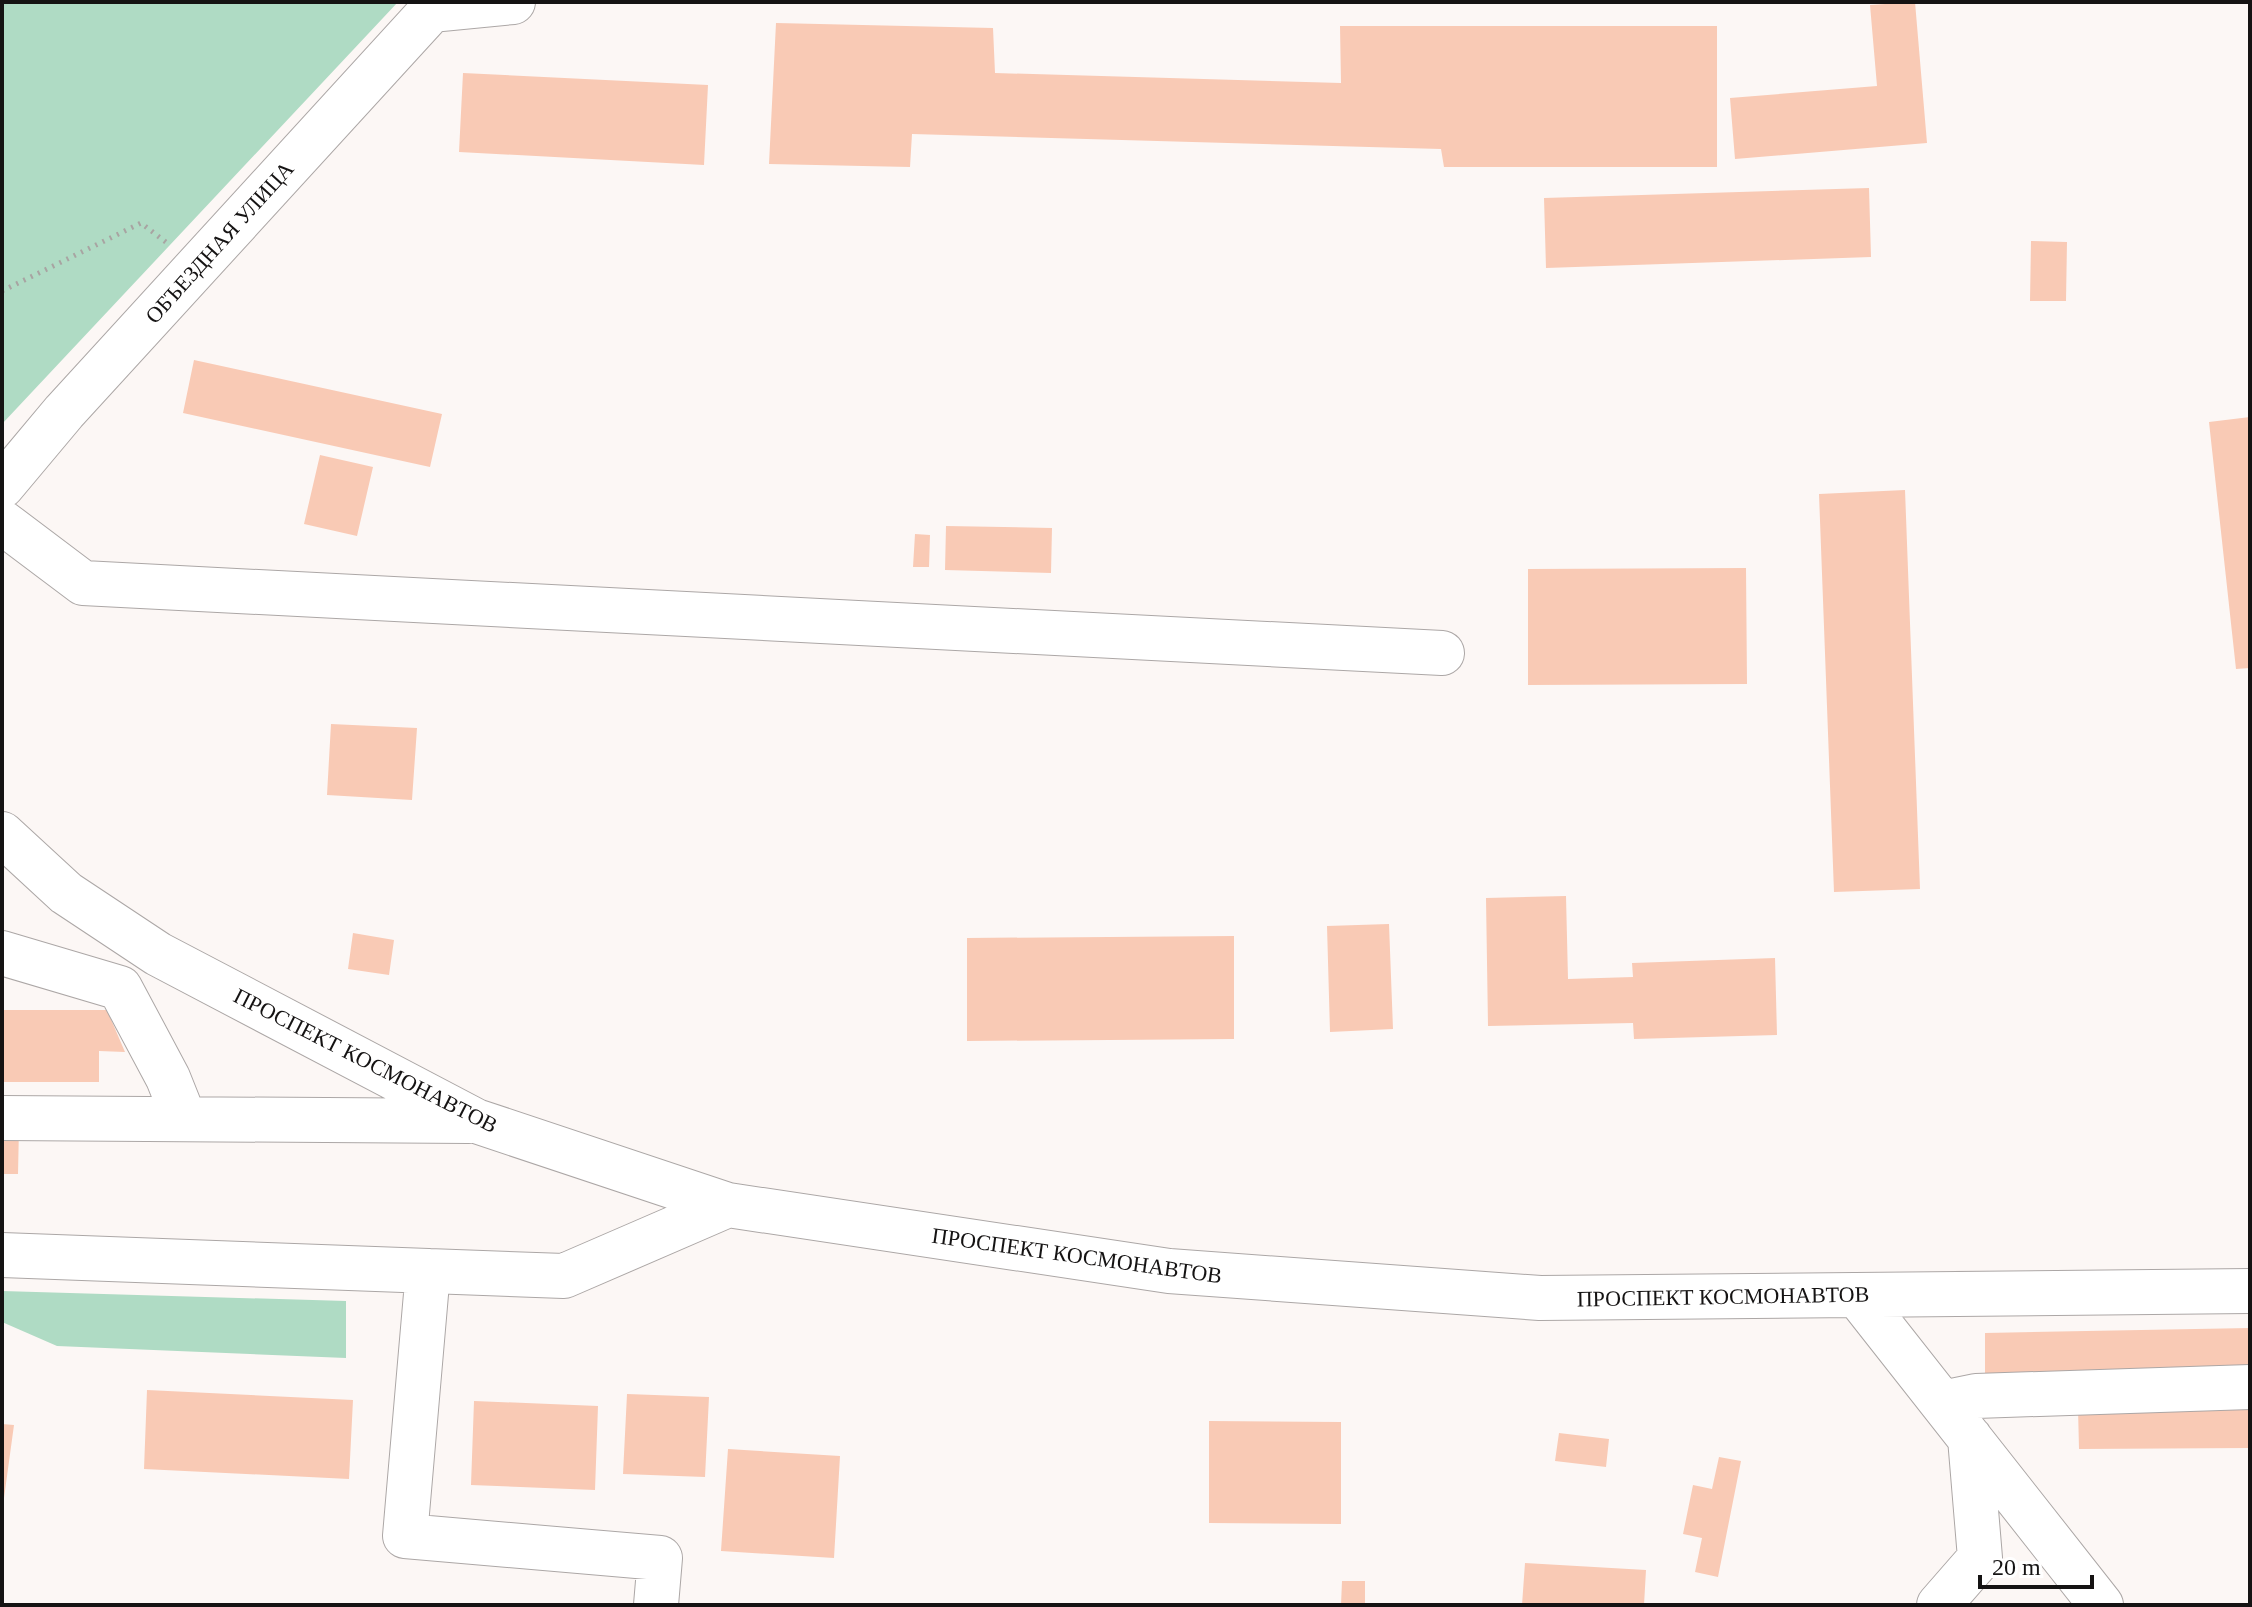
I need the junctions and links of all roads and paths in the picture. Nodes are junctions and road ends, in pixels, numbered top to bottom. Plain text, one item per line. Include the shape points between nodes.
1 (513, 2) edge
2 (424, 9) edge
3 (196, 266) junction
4 (2, 291) edge
5 (2, 486) edge
6 (2, 522) edge
7 (1442, 653) dead end
8 (2, 834) edge
9 (2, 953) edge
10 (2, 1118) edge
11 (184, 1118) junction
12 (476, 1121) junction
13 (728, 1205) junction
14 (2, 1255) edge
15 (428, 1271) junction
16 (2250, 1291) edge
17 (1857, 1295) junction
18 (2250, 1387) edge
19 (1942, 1403) junction
20 (1970, 1438) junction
21 (656, 1605) edge
22 (1939, 1605) edge
23 (2101, 1605) edge

1 - 2 street
2 - 3 street, ОБЪЕЗДНАЯ УЛИЦА
3 - 4 path via 141,223
3 - 5 street, ОБЪЕЗДНАЯ УЛИЦА
6 - 7 street via 83,583
8 - 12 street, ПРОСПЕКТ КОСМОНАВТОВ via 66,893 158,954
9 - 11 street via 120,988
10 - 11 street
11 - 12 street
12 - 13 street, ПРОСПЕКТ КОСМОНАВТОВ
13 - 15 street via 564,1276
13 - 17 street, ПРОСПЕКТ КОСМОНАВТОВ via 1169,1271 1540,1298
14 - 15 street
15 - 21 street via 405,1536 660,1558
16 - 17 street, ПРОСПЕКТ КОСМОНАВТОВ
17 - 19 street
18 - 19 street via 1976,1396
19 - 20 street
20 - 22 street via 1980,1558
20 - 23 street

